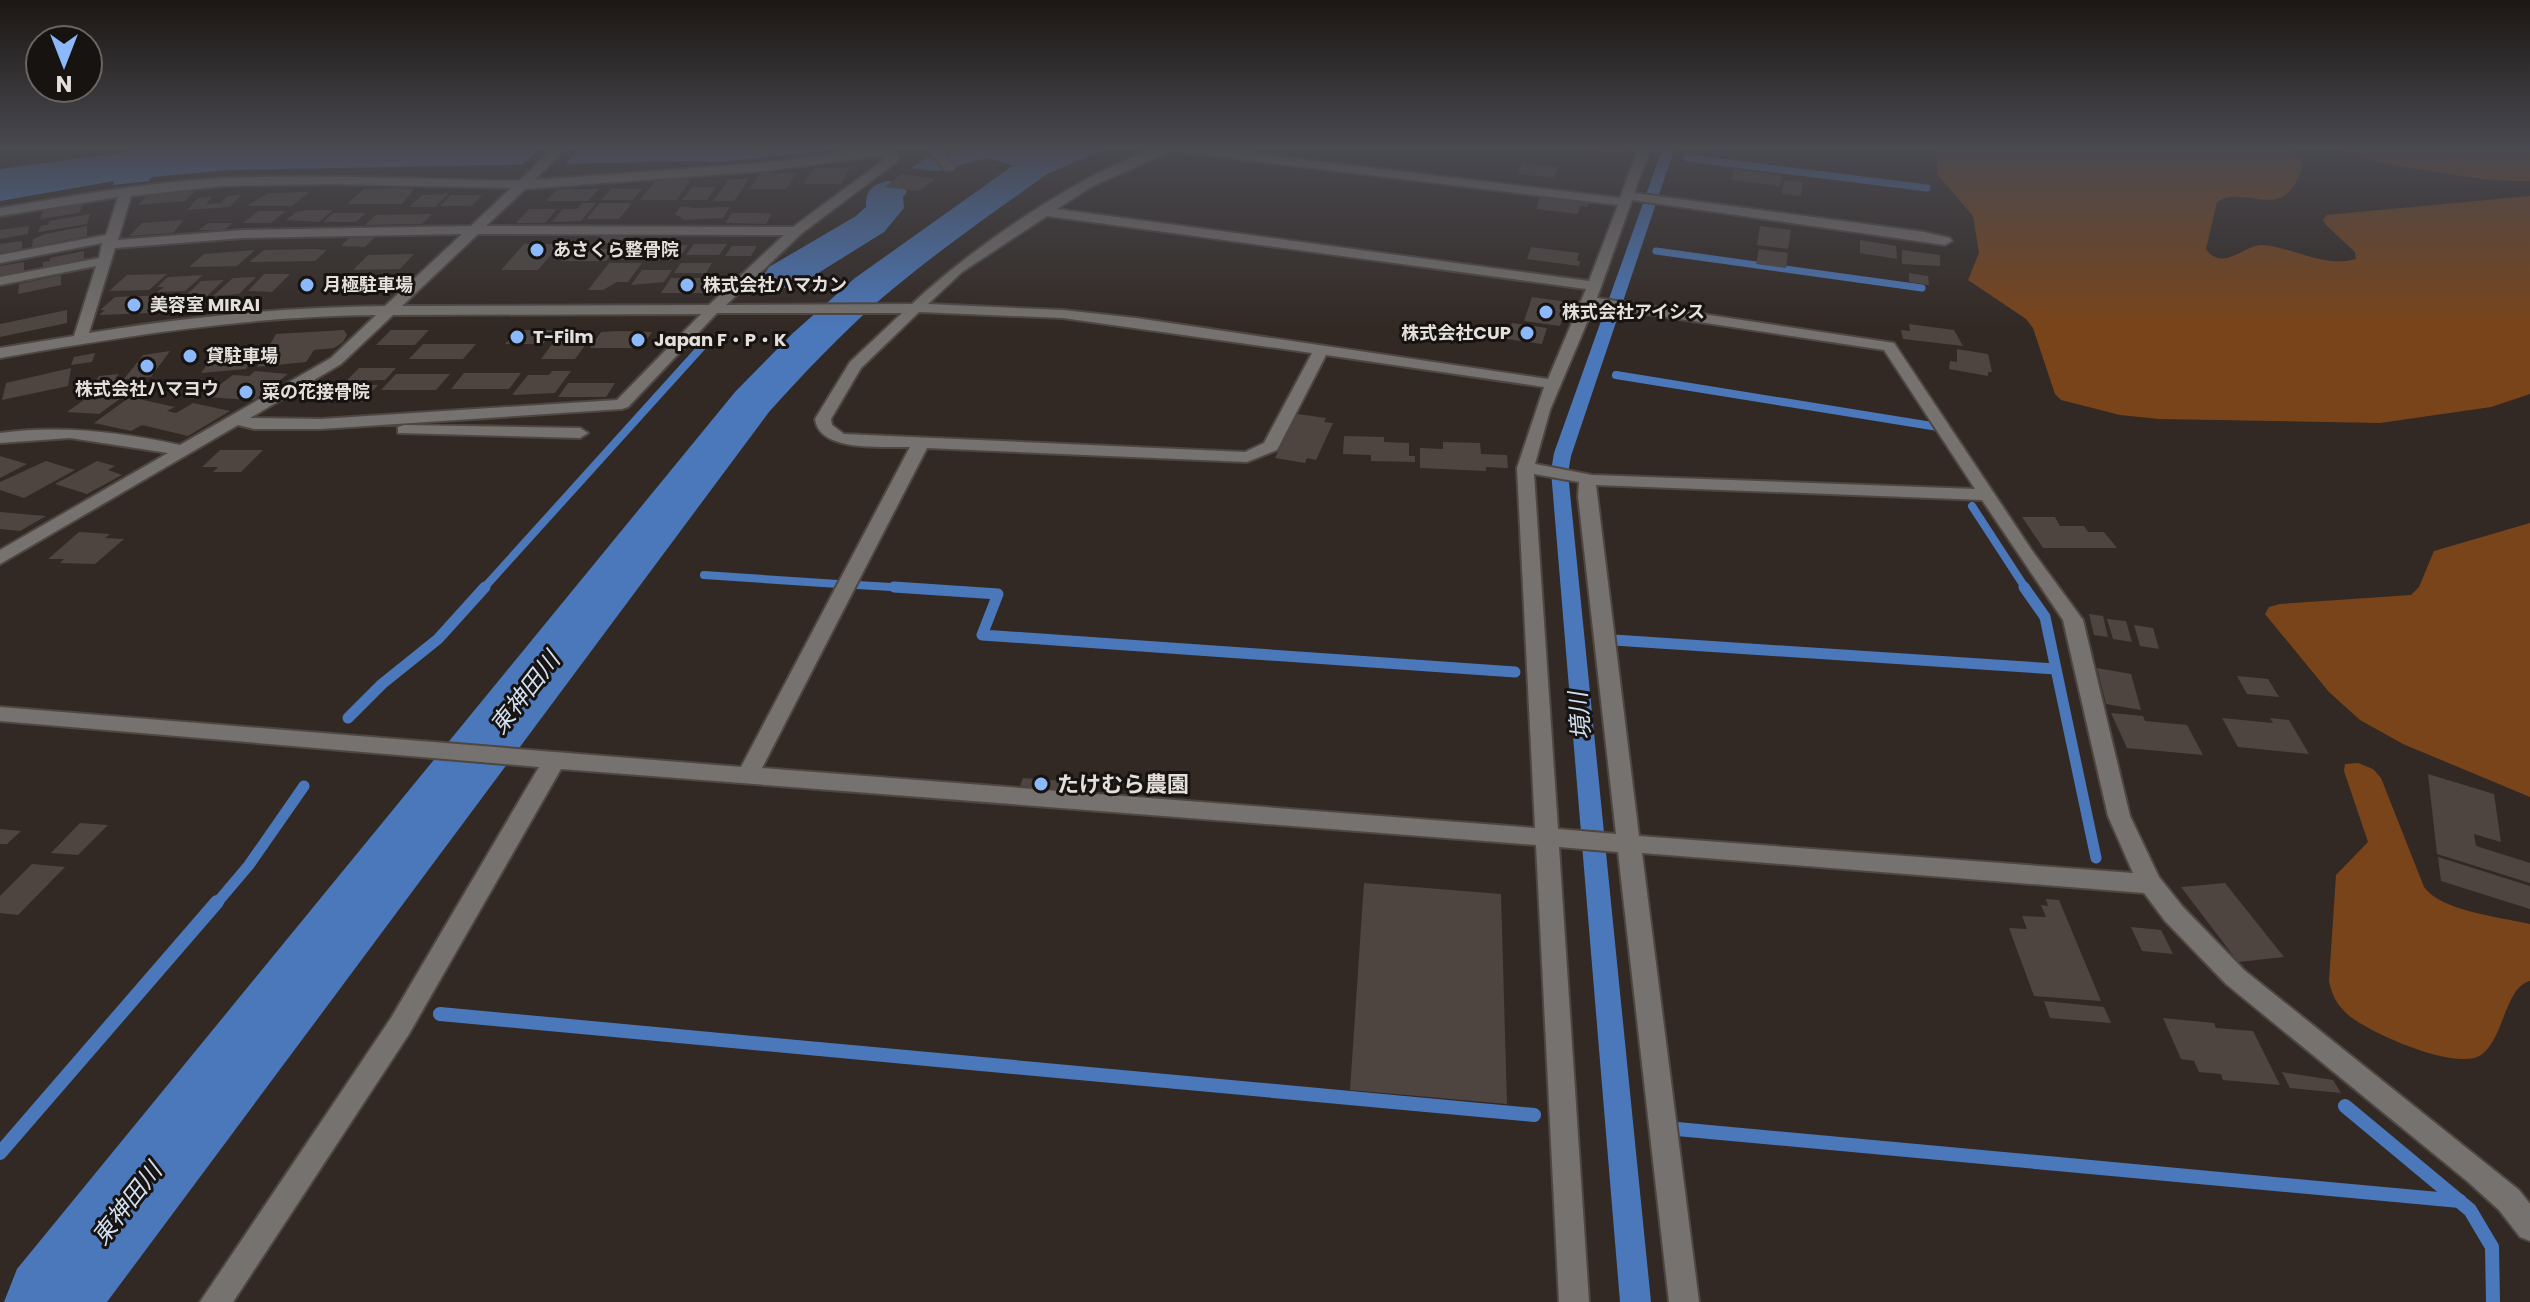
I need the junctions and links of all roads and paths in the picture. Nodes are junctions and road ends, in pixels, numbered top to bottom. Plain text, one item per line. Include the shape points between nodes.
1 (27, 208) edge
2 (121, 208) edge
3 (499, 208) edge
4 (827, 208) edge
5 (1054, 208) edge
6 (1627, 208) edge
7 (1714, 208) edge
8 (0, 212) edge
9 (1047, 212) junction
10 (475, 230) junction
11 (796, 231) junction
12 (1945, 241) dead end
13 (109, 242) junction
14 (0, 259) edge
15 (103, 261) junction
16 (0, 281) edge
17 (1594, 296) junction
18 (915, 308) junction
19 (392, 309) junction
20 (713, 309) junction
21 (80, 339) junction
22 (1321, 349) junction
23 (0, 353) edge
24 (1553, 384) junction
25 (402, 418) junction
26 (238, 420) junction
27 (580, 433) dead end
28 (0, 438) edge
29 (921, 443) junction
30 (183, 451) junction
31 (1534, 470) junction
32 (1582, 478) junction
33 (1989, 495) junction
34 (0, 558) edge
35 (0, 714) edge
36 (546, 760) junction
37 (747, 776) junction
38 (1557, 838) junction
39 (1622, 843) junction
40 (2151, 884) junction
41 (2530, 1227) edge
42 (215, 1302) edge
43 (1574, 1302) edge
44 (1684, 1302) edge

1 - 8 street
2 - 13 street
3 - 10 street
4 - 11 street
5 - 9 street
6 - 17 street
7 - 12 street
9 - 17 street
9 - 18 street via 969,260
10 - 11 street
10 - 13 street
10 - 19 street
11 - 20 street
13 - 14 street
13 - 15 street
15 - 16 street
15 - 21 street
17 - 24 street
17 - 33 street via 1629,307 1889,346
18 - 20 street
18 - 22 street via 1100,318
18 - 29 street via 855,365 823,419 824,427 839,438
19 - 20 street
19 - 21 street via 274,315
19 - 26 street via 336,361
20 - 25 street via 622,404
21 - 23 street
22 - 24 street
22 - 29 street via 1271,446 1257,455
24 - 31 street
25 - 26 street via 321,424
25 - 27 street via 395,430
26 - 30 street
28 - 30 street via 97,433
29 - 37 street
30 - 34 street
31 - 32 street
31 - 38 street
32 - 33 street
32 - 39 street
33 - 40 street via 2073,620 2119,816
35 - 36 street
36 - 37 street
36 - 42 street via 400,1026
37 - 38 street
38 - 39 street
38 - 43 street
39 - 40 street
39 - 44 street
40 - 41 street via 2235,977 2477,1172

